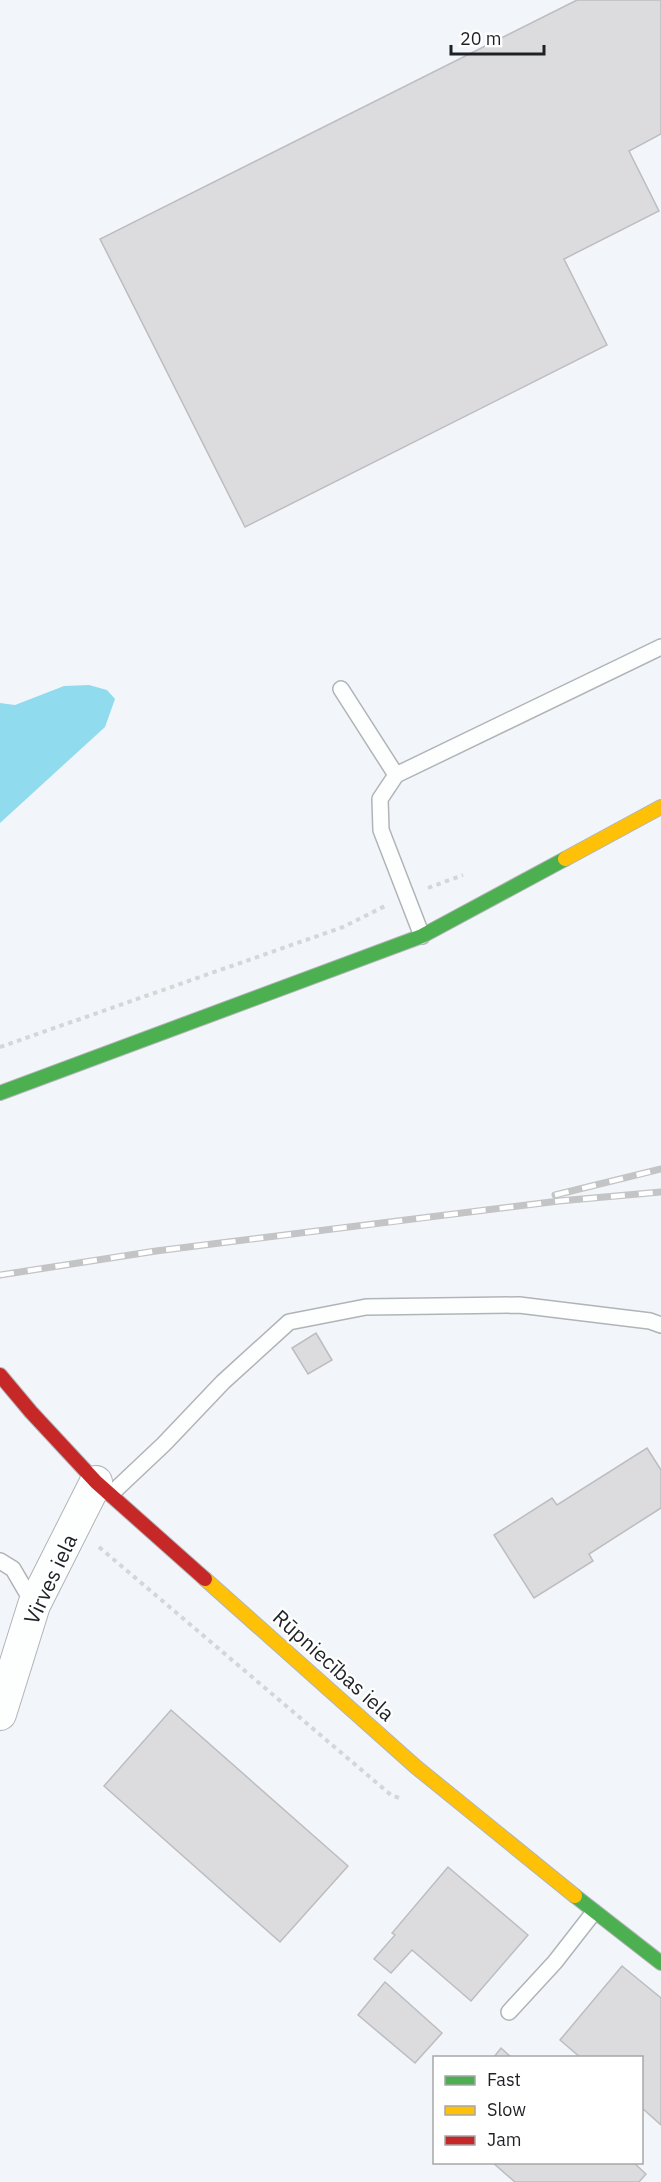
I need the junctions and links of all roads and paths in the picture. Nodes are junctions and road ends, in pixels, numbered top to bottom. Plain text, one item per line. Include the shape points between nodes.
1 (661, 647) edge
2 (341, 689) dead end
3 (396, 775) junction
4 (661, 807) edge
5 (470, 872) dead end
6 (406, 896) junction
7 (422, 936) junction
8 (0, 1047) edge
9 (0, 1093) edge
10 (661, 1325) edge
11 (0, 1376) edge
12 (103, 1488) junction
13 (0, 1561) edge
14 (34, 1605) junction
15 (0, 1714) edge
16 (594, 1912) junction
17 (661, 1963) edge
18 (509, 2012) dead end

1 - 3 lane
2 - 3 lane
3 - 6 lane via 380,799 381,830
4 - 7 street
5 - 6 path
6 - 7 lane
6 - 8 path via 343,927
7 - 9 street
10 - 12 lane via 519,1305 366,1307 289,1322 223,1382 164,1444
11 - 12 street, Rūpniecības iela
12 - 14 street, Virves iela
12 - 16 street, Rūpniecības iela via 416,1767
13 - 14 lane via 13,1569
14 - 15 street, Virves iela
16 - 17 street, Rūpniecības iela
16 - 18 lane

